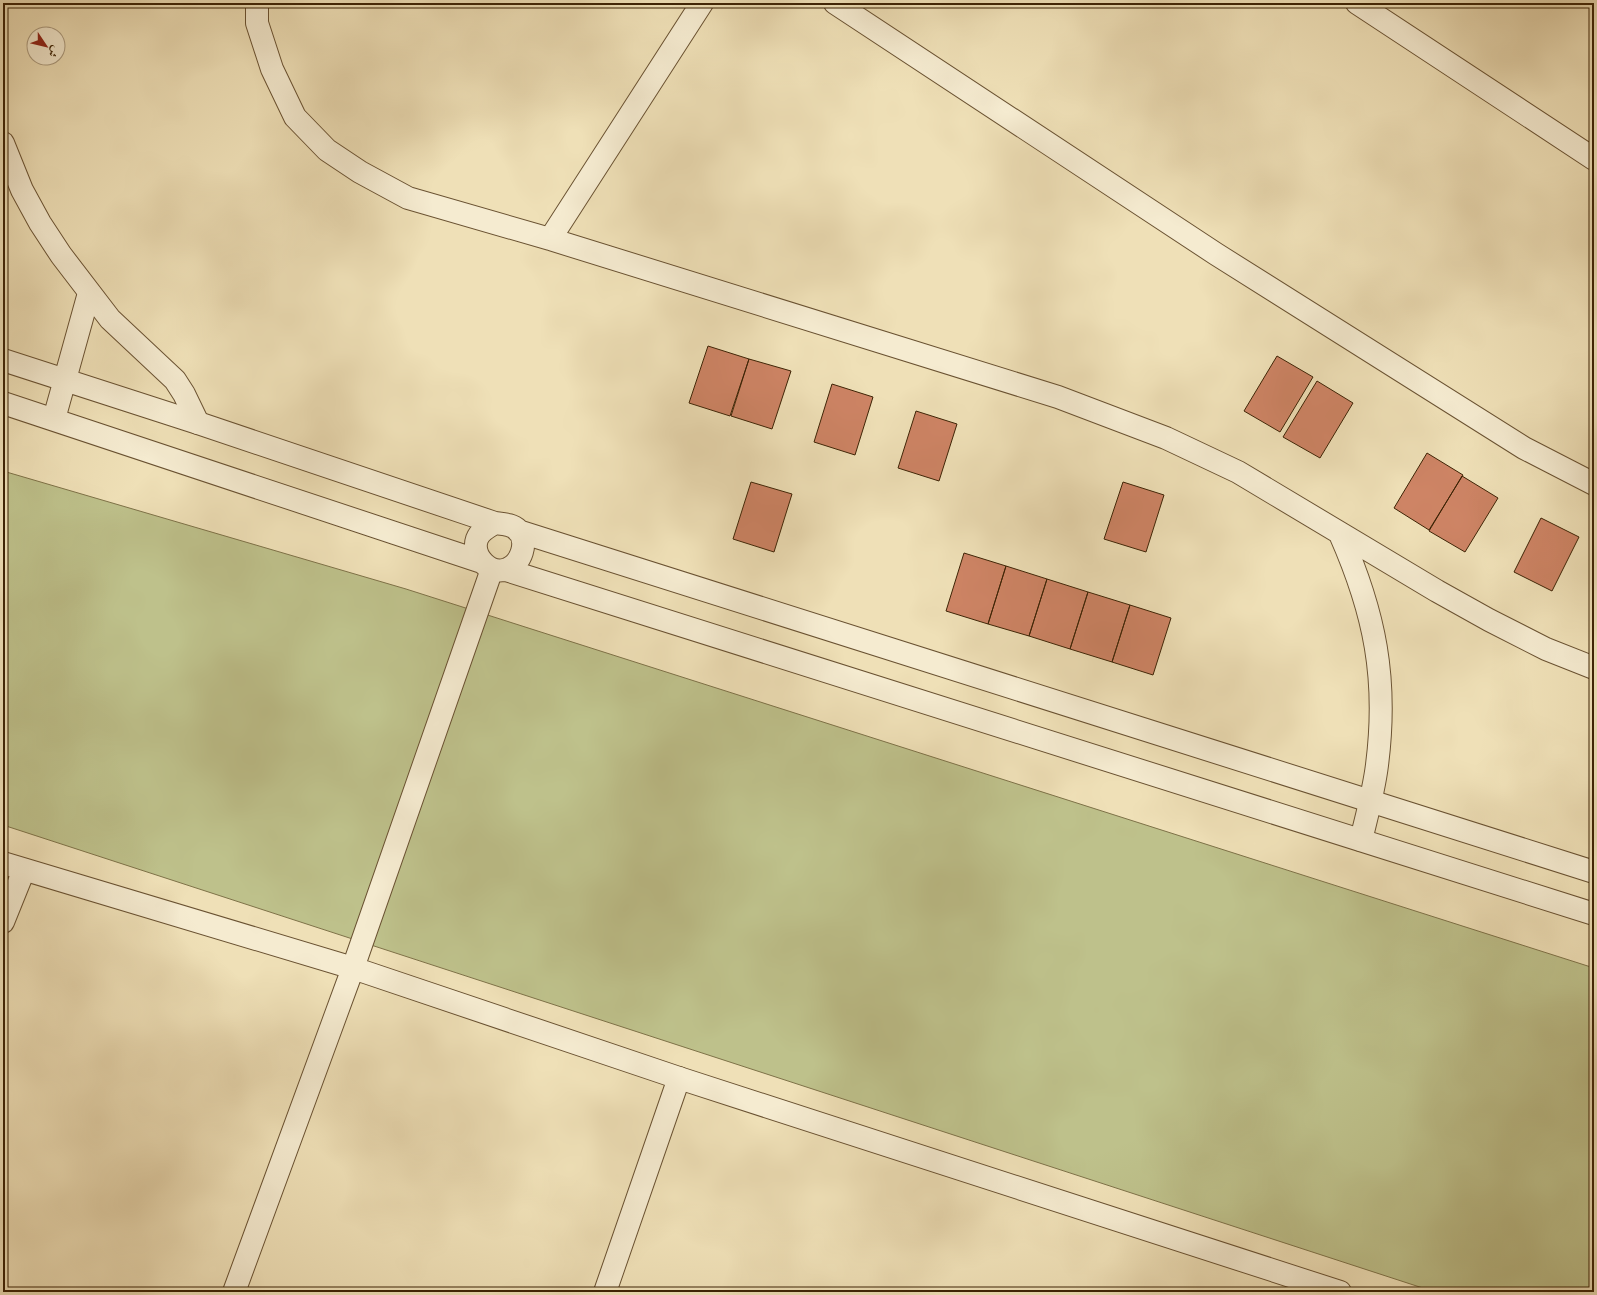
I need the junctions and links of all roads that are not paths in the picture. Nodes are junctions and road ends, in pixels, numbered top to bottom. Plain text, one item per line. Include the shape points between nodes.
1 (257, 3) edge
2 (702, 3) edge
3 (836, 3) edge
4 (1357, 3) edge
5 (3, 143) edge
6 (1594, 159) edge
7 (550, 239) junction
8 (89, 293) junction
9 (3, 360) edge
10 (65, 380) junction
11 (3, 403) edge
12 (54, 419) junction
13 (198, 423) junction
14 (1594, 484) edge
15 (495, 522) junction
16 (518, 531) junction
17 (1340, 534) junction
18 (493, 567) junction
19 (1594, 668) edge
20 (1370, 800) junction
21 (1361, 840) junction
22 (3, 863) edge
23 (24, 870) junction
24 (1594, 872) edge
25 (1594, 914) edge
26 (3, 922) edge
27 (354, 968) junction
28 (679, 1078) junction
29 (234, 1292) edge
30 (605, 1292) edge
31 (1340, 1292) edge

1 - 7 street via 257,23 272,69 296,117 327,150 360,172 408,198
2 - 7 street
3 - 14 street via 1230,262 1524,448
4 - 6 street
5 - 8 street via 22,190 40,224
7 - 17 street via 1058,397 1166,438 1238,472
8 - 10 street
8 - 13 street via 110,319 175,380
9 - 10 street
10 - 12 street
10 - 13 street
11 - 12 street
12 - 18 street
13 - 15 street
15 - 16 street via 507,524
15 - 18 street via 484,529 477,539 476,551
16 - 18 street via 523,542 522,554 515,565
16 - 20 street
17 - 19 street via 1489,620 1546,649
17 - 20 street via 1365,597 1379,664 1380,733 1377,767
18 - 21 street
18 - 27 street
20 - 21 street
20 - 24 street
21 - 25 street
22 - 23 street
23 - 26 street
23 - 27 street
27 - 28 street
27 - 29 street
28 - 30 street
28 - 31 street

